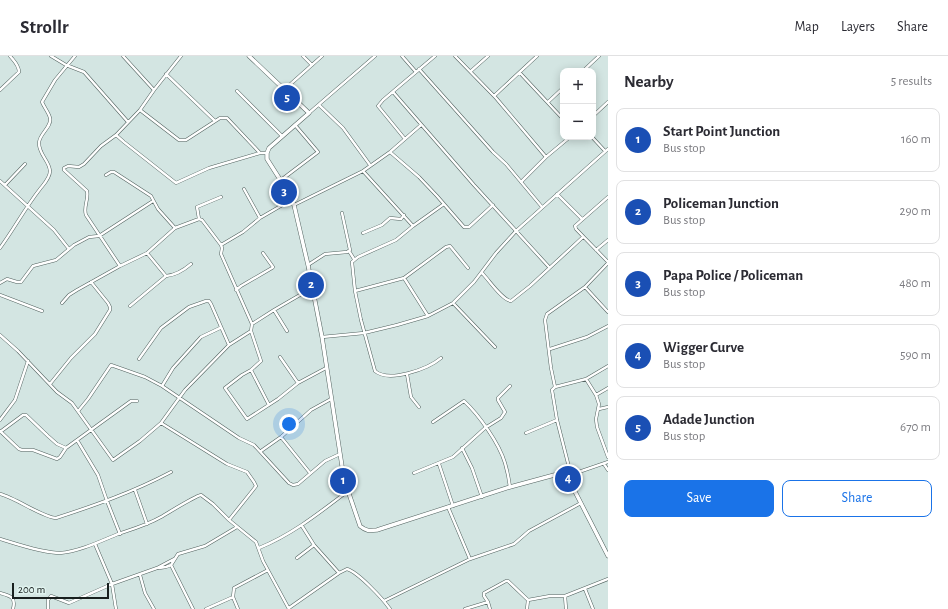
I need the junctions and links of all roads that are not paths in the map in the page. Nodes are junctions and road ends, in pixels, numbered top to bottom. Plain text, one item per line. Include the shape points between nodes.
1 (10, 56) edge
2 (51, 56) edge
3 (74, 56) edge
4 (123, 56) edge
5 (181, 56) edge
6 (250, 56) edge
7 (303, 56) edge
8 (322, 56) edge
9 (402, 56) edge
10 (435, 56) edge
11 (455, 56) edge
12 (488, 56) edge
13 (538, 56) edge
14 (599, 56) edge
15 (373, 57) edge
16 (66, 65) junction
17 (312, 65) junction
18 (585, 68) edge
19 (418, 70) junction
20 (471, 71) junction
21 (520, 73) junction
22 (166, 74) junction
23 (285, 89) junction
24 (0, 90) edge
25 (154, 90) junction
26 (237, 91) dead end
27 (560, 91) edge
28 (393, 92) junction
29 (494, 96) junction
30 (548, 102) junction
31 (608, 102) edge
32 (319, 105) junction
33 (140, 110) junction
34 (309, 113) junction
35 (596, 113) edge
36 (560, 116) edge
37 (215, 121) junction
38 (128, 122) junction
39 (295, 125) junction
40 (421, 125) junction
41 (116, 135) junction
42 (282, 136) junction
43 (405, 139) junction
44 (566, 140) edge
45 (595, 140) edge
46 (608, 149) edge
47 (605, 151) junction
48 (390, 152) junction
49 (260, 153) junction
50 (267, 153) junction
51 (546, 157) junction
52 (25, 164) dead end
53 (370, 165) junction
54 (363, 171) junction
55 (106, 175) dead end
56 (281, 180) junction
57 (0, 181) edge
58 (521, 182) junction
59 (5, 185) junction
60 (244, 189) dead end
61 (557, 194) junction
62 (220, 197) dead end
63 (608, 198) edge
64 (292, 200) junction
65 (153, 201) junction
66 (444, 204) junction
67 (27, 205) junction
68 (294, 205) junction
69 (493, 205) junction
70 (542, 207) junction
71 (342, 213) dead end
72 (404, 215) junction
73 (260, 218) junction
74 (199, 219) junction
75 (582, 219) junction
76 (413, 226) junction
77 (175, 228) junction
78 (516, 231) junction
79 (363, 233) dead end
80 (99, 236) junction
81 (583, 237) junction
82 (608, 240) edge
83 (221, 245) junction
84 (0, 248) edge
85 (69, 249) junction
86 (596, 250) junction
87 (349, 251) junction
88 (147, 253) junction
89 (263, 253) dead end
90 (354, 259) junction
91 (608, 263) edge
92 (191, 264) dead end
93 (308, 265) junction
94 (120, 266) junction
95 (549, 267) junction
96 (468, 268) dead end
97 (482, 273) junction
98 (166, 276) junction
99 (404, 278) junction
100 (91, 282) junction
101 (0, 283) edge
102 (585, 287) junction
103 (313, 288) junction
104 (236, 290) junction
105 (355, 291) junction
106 (0, 294) edge
107 (62, 303) dead end
108 (453, 303) junction
109 (130, 306) dead end
110 (274, 310) junction
111 (42, 312) dead end
112 (608, 312) edge
113 (428, 316) junction
114 (252, 324) junction
115 (608, 326) edge
116 (220, 328) junction
117 (251, 331) junction
118 (287, 331) dead end
119 (364, 333) junction
120 (0, 335) edge
121 (322, 337) junction
122 (229, 346) junction
123 (495, 348) dead end
124 (550, 349) junction
125 (280, 357) dead end
126 (441, 358) dead end
127 (139, 359) dead end
128 (28, 361) junction
129 (608, 366) edge
130 (326, 368) junction
131 (251, 370) junction
132 (406, 374) junction
133 (586, 379) junction
134 (298, 383) junction
135 (50, 384) junction
136 (162, 386) junction
137 (510, 386) dead end
138 (555, 387) junction
139 (608, 388) edge
140 (596, 395) junction
141 (180, 397) junction
142 (331, 399) junction
143 (137, 401) dead end
144 (270, 404) junction
145 (420, 407) dead end
146 (608, 408) edge
147 (598, 409) junction
148 (78, 410) junction
149 (0, 420) edge
150 (557, 420) junction
151 (433, 422) dead end
152 (161, 423) junction
153 (485, 428) junction
154 (91, 431) junction
155 (0, 432) edge
156 (526, 433) dead end
157 (281, 437) junction
158 (77, 440) junction
159 (66, 448) junction
160 (462, 448) junction
161 (261, 451) junction
162 (340, 454) junction
163 (608, 457) edge
164 (608, 462) edge
165 (439, 464) junction
166 (604, 464) junction
167 (608, 470) edge
168 (171, 472) dead end
169 (310, 473) junction
170 (414, 473) dead end
171 (569, 474) junction
172 (510, 487) junction
173 (134, 490) junction
174 (348, 491) junction
175 (0, 494) edge
176 (482, 497) junction
177 (107, 502) junction
178 (581, 503) junction
179 (453, 506) junction
180 (448, 507) junction
181 (229, 520) junction
182 (147, 524) junction
183 (302, 526) junction
184 (238, 527) junction
185 (120, 534) junction
186 (0, 539) edge
187 (96, 544) junction
188 (314, 545) junction
189 (259, 548) junction
190 (608, 556) edge
191 (297, 558) dead end
192 (174, 559) junction
193 (470, 559) junction
194 (171, 565) junction
195 (157, 568) junction
196 (268, 570) junction
197 (339, 573) junction
198 (140, 575) junction
199 (608, 578) edge
200 (112, 584) junction
201 (585, 589) junction
202 (0, 593) edge
203 (564, 596) junction
204 (233, 597) junction
205 (528, 600) junction
206 (384, 601) junction
207 (488, 602) junction
208 (289, 608) edge
209 (13, 609) edge
210 (48, 609) edge
211 (116, 609) edge
212 (154, 609) edge
213 (193, 609) edge
214 (206, 609) edge
215 (238, 609) edge
216 (390, 609) edge
217 (465, 609) edge
218 (490, 609) edge
219 (527, 609) edge
220 (566, 609) edge
221 (593, 609) edge

1 - 24 street via 17,64 19,72
2 - 16 street
3 - 16 street
4 - 25 street
5 - 22 street
6 - 23 street
7 - 17 street
8 - 17 street
9 - 19 street
10 - 19 street
11 - 20 street
12 - 20 street
13 - 21 street
14 - 18 street
15 - 32 street
16 - 38 street via 84,72
16 - 67 street via 42,102 50,122 39,139 39,145 50,173
17 - 23 street
19 - 28 street
19 - 58 street
20 - 29 street
21 - 29 street
21 - 30 street
22 - 25 street
22 - 37 street
23 - 34 street
25 - 33 street
26 - 42 street
27 - 30 street
28 - 40 street
28 - 43 street via 378,106
29 - 51 street
30 - 36 street
31 - 35 street
32 - 34 street
32 - 53 street via 343,128
33 - 37 street via 182,141
33 - 38 street
34 - 39 street
37 - 49 street via 220,118 230,120
38 - 41 street
39 - 42 street
39 - 56 street via 318,152
40 - 43 street
40 - 69 street
41 - 49 street via 176,183 209,168
41 - 80 street via 84,164 64,168 87,191 85,211
42 - 50 street
43 - 48 street
44 - 51 street
45 - 47 street
46 - 47 street
47 - 61 street
48 - 53 street
48 - 66 street via 419,177
49 - 50 street
50 - 56 street via 267,159
51 - 58 street
52 - 59 street
53 - 54 street
54 - 68 street
54 - 72 street
55 - 65 street via 114,172 151,196
56 - 64 street
57 - 59 street
58 - 70 street
59 - 67 street
60 - 73 street
61 - 70 street
61 - 75 street
62 - 74 street via 197,207
63 - 75 street
64 - 68 street
64 - 73 street
65 - 77 street
65 - 80 street
66 - 69 street via 466,228
66 - 76 street
67 - 84 street
67 - 85 street via 54,230
68 - 93 street
69 - 78 street
70 - 78 street
71 - 87 street
72 - 76 street
72 - 79 street via 400,219 390,218 382,225
73 - 83 street
74 - 77 street
74 - 83 street
75 - 81 street via 575,226
76 - 90 street via 396,240
77 - 88 street
78 - 95 street
78 - 97 street
80 - 85 street via 90,237
80 - 94 street
81 - 86 street
81 - 95 street
82 - 86 street
83 - 104 street via 220,254
85 - 101 street via 56,260 33,266 21,282 7,279
86 - 91 street
87 - 90 street
87 - 93 street via 325,254
88 - 94 street
88 - 98 street
89 - 104 street via 272,268
90 - 105 street via 352,262
91 - 102 street
92 - 98 street via 173,275
93 - 103 street
94 - 100 street
95 - 97 street via 511,301 502,297
96 - 99 street via 450,246
97 - 108 street
98 - 109 street
99 - 105 street
99 - 113 street
100 - 107 street via 69,295
100 - 135 street via 108,303 110,310 95,334
102 - 112 street
102 - 124 street via 547,314 545,320
103 - 110 street
103 - 121 street
104 - 114 street
105 - 119 street
106 - 111 street
108 - 113 street
108 - 123 street
110 - 114 street
110 - 118 street
113 - 119 street
114 - 117 street
115 - 124 street via 588,338
116 - 122 street
116 - 127 street via 209,301 195,305 158,330
116 - 136 street via 201,337 173,368
117 - 122 street
117 - 131 street via 261,361
119 - 121 street
119 - 132 street via 378,374
120 - 128 street
121 - 130 street
122 - 141 street
124 - 138 street
125 - 134 street
126 - 132 street via 430,366
128 - 135 street
128 - 149 street via 15,400
129 - 133 street
130 - 134 street
130 - 142 street
131 - 144 street
131 - 144 street via 226,386 226,390 245,419 249,419
132 - 145 street via 411,397
133 - 138 street
133 - 140 street
134 - 144 street
135 - 148 street
136 - 141 street
136 - 148 street via 110,365 88,400
137 - 153 street via 498,398 505,412 504,416
138 - 150 street via 552,390
139 - 140 street
140 - 147 street
141 - 152 street
141 - 161 street
142 - 157 street via 311,410
142 - 162 street
143 - 154 street via 131,401
146 - 147 street
147 - 163 street via 597,426
148 - 154 street
150 - 156 street
150 - 171 street
151 - 153 street via 464,401
152 - 154 street via 140,442 113,460
152 - 181 street via 227,464 247,472 256,486
153 - 160 street
153 - 172 street via 505,461
154 - 158 street
155 - 159 street via 22,450 33,450 57,459
155 - 159 street via 26,415 52,440
157 - 161 street
157 - 169 street
158 - 159 street
158 - 177 street via 95,468
160 - 165 street via 455,456
160 - 176 street
161 - 169 street via 288,483 298,484
162 - 169 street
162 - 174 street
164 - 166 street
165 - 170 street
165 - 179 street
166 - 167 street
166 - 171 street
168 - 173 street
171 - 172 street via 558,474
171 - 178 street
172 - 176 street
173 - 177 street
173 - 182 street
174 - 180 street via 360,526 368,531
174 - 183 street
175 - 177 street via 51,518
176 - 179 street
177 - 185 street
178 - 190 street
178 - 193 street via 528,531 514,544
179 - 180 street
180 - 193 street
181 - 182 street via 201,495
181 - 184 street
182 - 185 street
183 - 188 street
183 - 189 street
184 - 189 street via 253,538
184 - 192 street via 205,546 180,553
185 - 187 street
186 - 187 street via 59,553
187 - 200 street
188 - 191 street
188 - 197 street
189 - 196 street
192 - 194 street
192 - 195 street
193 - 206 street
194 - 195 street
194 - 213 street
195 - 198 street
196 - 204 street via 236,587 233,590
196 - 208 street
197 - 206 street via 351,570
197 - 208 street
198 - 200 street
198 - 212 street via 145,593
199 - 201 street
200 - 210 street via 68,603 51,596 48,600
200 - 211 street
201 - 203 street
201 - 221 street
202 - 209 street via 12,598
203 - 205 street
203 - 220 street
204 - 214 street
204 - 215 street
205 - 207 street via 506,581 484,593
205 - 219 street
206 - 216 street
207 - 217 street
207 - 218 street

